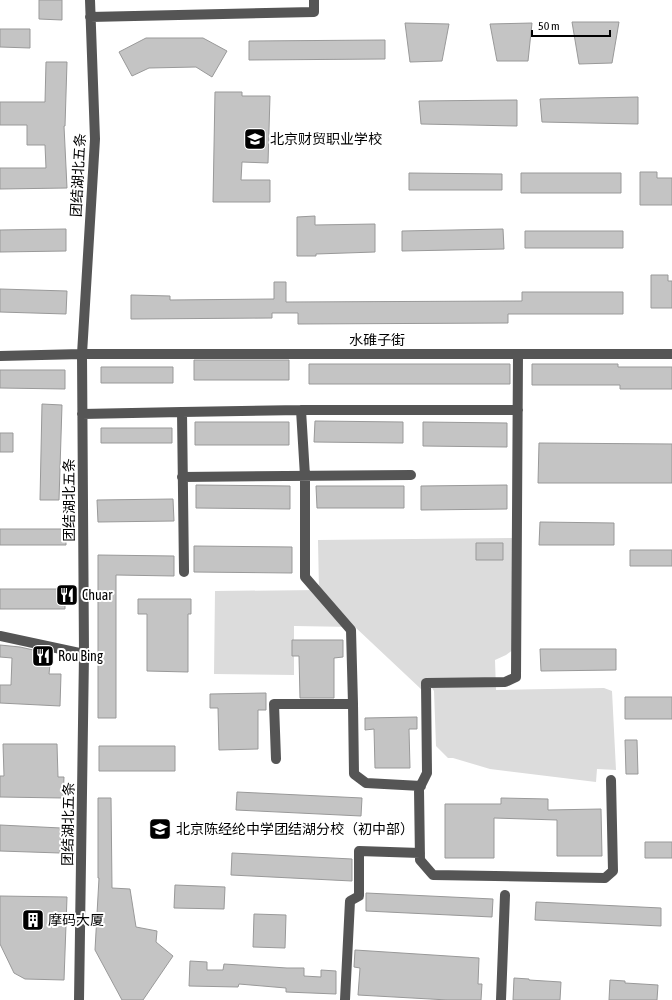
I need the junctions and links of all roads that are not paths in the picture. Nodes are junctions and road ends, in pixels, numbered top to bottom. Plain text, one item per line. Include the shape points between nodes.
1 (90, 0) edge
2 (314, 0) edge
3 (90, 17) junction
4 (82, 354) junction
5 (518, 354) junction
6 (672, 354) edge
7 (0, 356) edge
8 (301, 410) junction
9 (518, 410) junction
10 (182, 412) junction
11 (82, 414) junction
12 (411, 475) dead end
13 (304, 476) junction
14 (182, 477) junction
15 (184, 572) dead end
16 (0, 636) edge
17 (84, 654) junction
18 (353, 704) junction
19 (276, 759) dead end
20 (611, 780) dead end
21 (421, 786) junction
22 (420, 853) junction
23 (504, 895) dead end
24 (79, 1000) edge
25 (345, 1000) edge
26 (501, 1000) edge

1 - 3 street, 团结湖北五条
2 - 3 street via 314,12
3 - 4 street, 团结湖北五条 via 95,139
4 - 5 street, 水碓子街
4 - 7 street, 水碓子街
4 - 11 street, 团结湖北五条
5 - 6 street, 水碓子街
5 - 9 street
8 - 9 street
8 - 10 street
8 - 13 street
9 - 21 street via 516,677 505,682 426,683 427,773
10 - 11 street
10 - 14 street
11 - 17 street, 团结湖北五条
12 - 13 street
13 - 14 street
13 - 18 street via 305,577 351,630
14 - 15 street
16 - 17 street
17 - 24 street, 团结湖北五条
18 - 19 street via 274,704
18 - 21 street via 354,774 366,783
20 - 22 street via 613,871 605,878 433,875 420,860
21 - 22 street
22 - 25 street via 359,851 359,896 350,901
23 - 26 street

